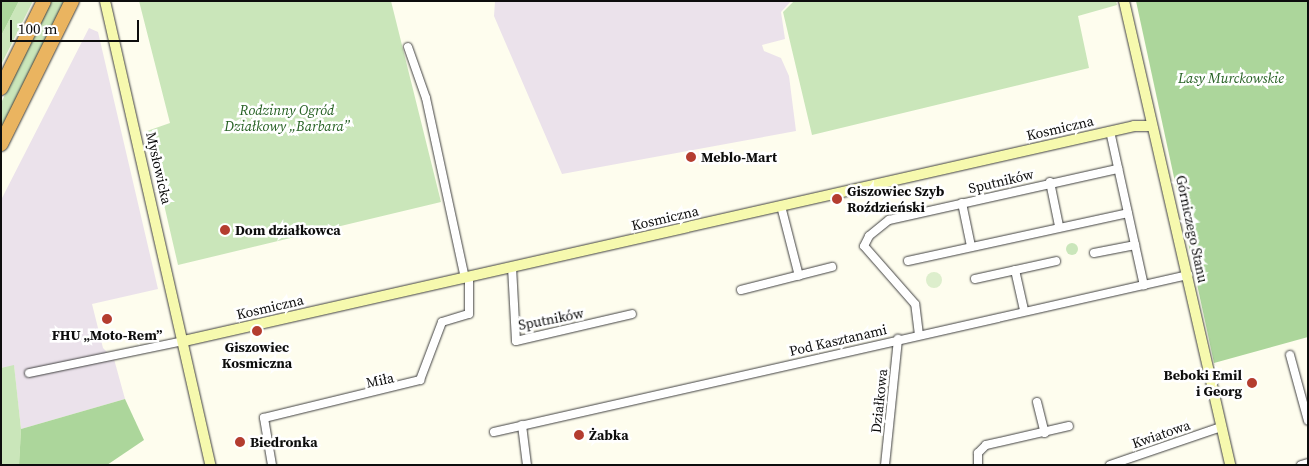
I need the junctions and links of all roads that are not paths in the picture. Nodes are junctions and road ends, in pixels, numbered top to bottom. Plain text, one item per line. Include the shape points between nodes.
1 (44, 1) edge
2 (72, 1) edge
3 (105, 1) edge
4 (1124, 1) edge
5 (408, 47) dead end
6 (1, 88) edge
7 (1152, 126) junction
8 (1110, 131) junction
9 (1, 144) edge
10 (1118, 169) junction
11 (1050, 182) junction
12 (962, 203) junction
13 (781, 206) junction
14 (1128, 214) junction
15 (1059, 226) junction
16 (1135, 245) junction
17 (971, 246) junction
18 (1094, 252) dead end
19 (908, 261) dead end
20 (1056, 261) dead end
21 (512, 267) junction
22 (832, 267) dead end
23 (1015, 270) junction
24 (1188, 275) junction
25 (799, 276) junction
26 (467, 277) junction
27 (975, 279) dead end
28 (1144, 286) junction
29 (741, 290) dead end
30 (1024, 310) junction
31 (632, 314) dead end
32 (919, 335) junction
33 (898, 339) junction
34 (184, 341) junction
35 (1290, 355) dead end
36 (29, 374) dead end
37 (1037, 402) dead end
38 (1308, 421) edge
39 (522, 425) junction
40 (1069, 426) dead end
41 (1221, 426) junction
42 (494, 432) dead end
43 (1045, 433) junction
44 (1308, 463) edge
45 (210, 465) edge
46 (272, 465) edge
47 (527, 465) edge
48 (884, 465) edge
49 (978, 465) edge
50 (1110, 465) edge
51 (1230, 465) edge
52 (1301, 465) edge

1 - 6 highway
2 - 9 highway
3 - 34 street, Mysłowicka
4 - 7 street, Górniczego Stanu
5 - 26 street via 426,98
7 - 8 street, Kosmiczna
7 - 24 street, Górniczego Stanu
8 - 10 street
8 - 13 street, Kosmiczna
10 - 11 street, Sputników
10 - 14 street
11 - 12 street, Sputników
11 - 15 street
12 - 17 street
12 - 32 street, Sputników via 889,220 864,246 911,296
13 - 21 street, Kosmiczna
13 - 25 street
14 - 15 street
14 - 16 street
15 - 17 street
16 - 18 street
16 - 28 street
17 - 19 street
20 - 23 street
21 - 26 street, Kosmiczna
21 - 31 street, Sputników via 516,341
22 - 25 street
23 - 27 street
23 - 30 street
24 - 28 street, Pod Kasztanami
24 - 41 street, Górniczego Stanu
25 - 29 street
26 - 34 street, Kosmiczna
26 - 46 street, Miła via 469,314 442,322 420,380 264,418
28 - 30 street, Pod Kasztanami
30 - 32 street, Pod Kasztanami
32 - 33 street, Pod Kasztanami
33 - 39 street, Pod Kasztanami
33 - 48 street, Działkowa
34 - 36 street
34 - 45 street, Mysłowicka
35 - 38 street
37 - 43 street
39 - 42 street, Pod Kasztanami
39 - 47 street
40 - 43 street
41 - 50 street, Kwiatowa
41 - 51 street, Górniczego Stanu
43 - 49 street via 986,446 978,453
44 - 52 street

